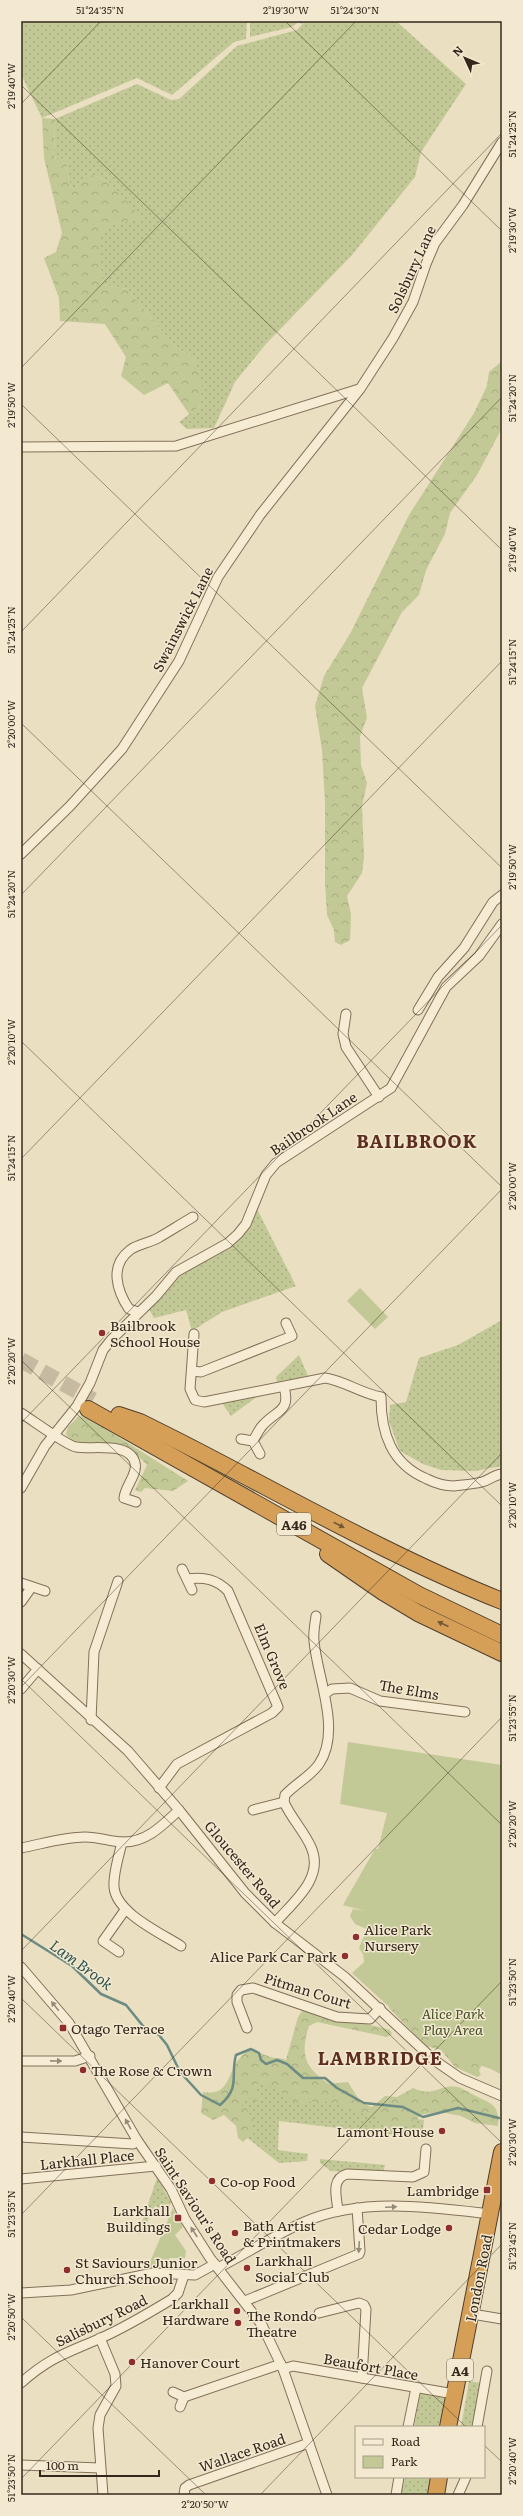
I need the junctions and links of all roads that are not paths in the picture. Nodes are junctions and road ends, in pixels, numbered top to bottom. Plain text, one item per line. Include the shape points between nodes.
1 (502, 142) edge
2 (360, 389) junction
3 (21, 447) edge
4 (21, 854) edge
5 (502, 895) edge
6 (502, 924) edge
7 (418, 1010) dead end
8 (346, 1014) dead end
9 (378, 1097) junction
10 (193, 1217) dead end
11 (138, 1312) junction
12 (286, 1323) dead end
13 (194, 1334) dead end
14 (192, 1371) junction
15 (284, 1387) junction
16 (21, 1413) edge
17 (119, 1415) junction
18 (54, 1434) junction
19 (241, 1439) dead end
20 (253, 1441) junction
21 (260, 1454) dead end
22 (502, 1474) edge
23 (226, 1486) junction
24 (21, 1488) edge
25 (136, 1502) dead end
26 (182, 1569) dead end
27 (187, 1580) junction
28 (118, 1581) dead end
29 (21, 1583) edge
30 (31, 1588) junction
31 (45, 1590) dead end
32 (192, 1590) dead end
33 (502, 1601) edge
34 (21, 1602) edge
35 (316, 1616) dead end
36 (502, 1623) edge
37 (502, 1635) edge
38 (502, 1653) edge
39 (21, 1654) edge
40 (38, 1669) junction
41 (21, 1689) edge
42 (326, 1693) junction
43 (466, 1712) dead end
44 (91, 1720) junction
45 (159, 1788) junction
46 (284, 1802) junction
47 (179, 1810) junction
48 (253, 1810) dead end
49 (122, 1842) junction
50 (21, 1848) edge
51 (125, 1910) junction
52 (275, 1923) junction
53 (181, 1946) dead end
54 (119, 1952) dead end
55 (21, 1967) edge
56 (380, 2008) junction
57 (247, 2028) dead end
58 (90, 2056) junction
59 (21, 2061) edge
60 (502, 2096) edge
61 (21, 2137) edge
62 (137, 2140) junction
63 (426, 2149) dead end
64 (502, 2152) edge
65 (156, 2166) junction
66 (21, 2179) edge
67 (357, 2208) junction
68 (338, 2211) junction
69 (490, 2214) junction
70 (217, 2266) junction
71 (184, 2276) junction
72 (21, 2293) edge
73 (245, 2301) junction
74 (319, 2313) dead end
75 (472, 2314) junction
76 (502, 2318) edge
77 (100, 2338) junction
78 (282, 2367) junction
79 (487, 2371) dead end
80 (362, 2378) junction
81 (21, 2383) edge
82 (416, 2388) junction
83 (173, 2392) dead end
84 (454, 2394) junction
85 (184, 2397) junction
86 (180, 2407) dead end
87 (408, 2426) edge
88 (448, 2426) edge
89 (477, 2426) edge
90 (309, 2443) junction
91 (21, 2465) edge
92 (100, 2468) junction
93 (399, 2478) edge
94 (439, 2478) edge
95 (466, 2478) edge
96 (184, 2492) edge
97 (103, 2495) edge
98 (327, 2495) edge
99 (396, 2495) edge
100 (436, 2495) edge
101 (458, 2495) edge

1 - 2 street, Solsbury Lane via 463,205 435,243 413,302
2 - 3 street via 176,446
2 - 4 street, Swainswick Lane via 260,515 218,576 179,661 122,748 102,773
5 - 7 street via 493,902 464,948 438,977
6 - 9 street, Bailbrook Lane via 479,956 446,986 397,1081
8 - 9 street via 343,1034 346,1047
9 - 11 street, Bailbrook Lane via 276,1163 266,1175 246,1224 238,1234 228,1243 176,1272 156,1296
10 - 11 street via 157,1238 133,1248 122,1260 117,1271 119,1290 129,1309
11 - 18 street, Bailbrook Lane via 103,1350 77,1406
12 - 14 street via 292,1336 201,1372
13 - 14 street
14 - 15 street via 190,1394 194,1400 200,1402
15 - 20 street via 287,1398 284,1408 262,1425
15 - 22 street via 324,1378 340,1380 364,1394 381,1397 381,1418 392,1452 404,1466 418,1476 453,1486 482,1482
16 - 18 street
17 - 23 highway, A46 via 91,1404
17 -> 33 highway via 170,1437 395,1555
17 - 36 highway, A46 via 422,1586
18 - 24 street, Bailbrook Lane
18 - 25 street via 65,1443 76,1447 122,1450 135,1461 136,1469 125,1489 124,1498
19 - 20 street
20 - 21 street
23 - 37 highway, A46 via 419,1594
38 -> 23 highway via 418,1613 382,1592
26 - 27 street
27 - 32 street
27 - 45 street, Elm Grove via 208,1578 219,1583 234,1599 278,1707 272,1713 177,1764
28 - 44 street via 94,1652
29 - 30 street
30 - 31 street
30 - 34 street
35 - 42 street via 313,1640 320,1680
39 - 40 street, Gloucester Road
40 - 41 street
40 - 44 street, Gloucester Road
42 - 43 street, The Elms via 332,1689 345,1688 380,1702
42 - 46 street via 328,1733 325,1755 319,1765 285,1795
44 - 45 street, Gloucester Road via 128,1751
45 - 47 street, Gloucester Road
46 - 48 street
46 - 52 street via 311,1847 314,1870 304,1890
47 - 49 street via 147,1836
47 - 52 street, Gloucester Road via 245,1893
49 - 50 street via 83,1837
49 - 51 street via 114,1888 117,1899
51 - 53 street
51 - 54 street via 103,1941
52 - 56 street, Gloucester Road via 345,1977
58 -> 55 street, Saint Saviour's Road via 69,2023
56 - 57 street, Pitman Court via 370,2019 337,2017 247,1988 237,1995 237,2002
56 - 60 street, Gloucester Road via 418,2046 447,2070
59 -> 58 street via 75,2061
62 -> 58 street, Saint Saviour's Road
61 - 62 street via 133,2144
62 - 65 street, Saint Saviour's Road
63 - 68 street via 424,2172 413,2177 341,2175 336,2184
64 - 69 highway, London Road / A4
65 - 66 street, Larkhall Place
70 -> 65 street, Saint Saviour's Road via 185,2219
67 - 68 street
67 -> 69 street via 437,2208
67 -> 73 street via 359,2254
68 - 70 street via 304,2222
69 - 75 highway, London Road / A4
70 - 71 street via 202,2273
70 - 73 street, Saint Saviour's Road
71 - 72 street via 153,2273 71,2290
71 - 77 street, Salisbury Road via 178,2293 172,2299
73 - 78 street, Saint Saviour's Road via 262,2325
74 - 80 street via 360,2303 364,2305 366,2309
75 - 76 street
75 - 84 highway, London Road / A4
77 - 81 street, Salisbury Road via 62,2353
77 - 92 street via 115,2374 116,2386 99,2421
78 - 80 street, Beaufort Place via 293,2366
78 - 85 street, Beaufort Place
78 - 90 street, Saint Saviour's Road
79 - 89 street
80 - 82 street, Beaufort Place
82 - 84 street, Beaufort Place
82 - 87 street
83 - 85 street
84 - 88 highway, London Road / A4
85 - 86 street
90 - 96 street, Wallace Road via 189,2484
90 - 98 street, Saint Saviour's Road
91 - 92 street
92 - 97 street
93 - 99 street
94 - 100 highway
95 - 101 street

